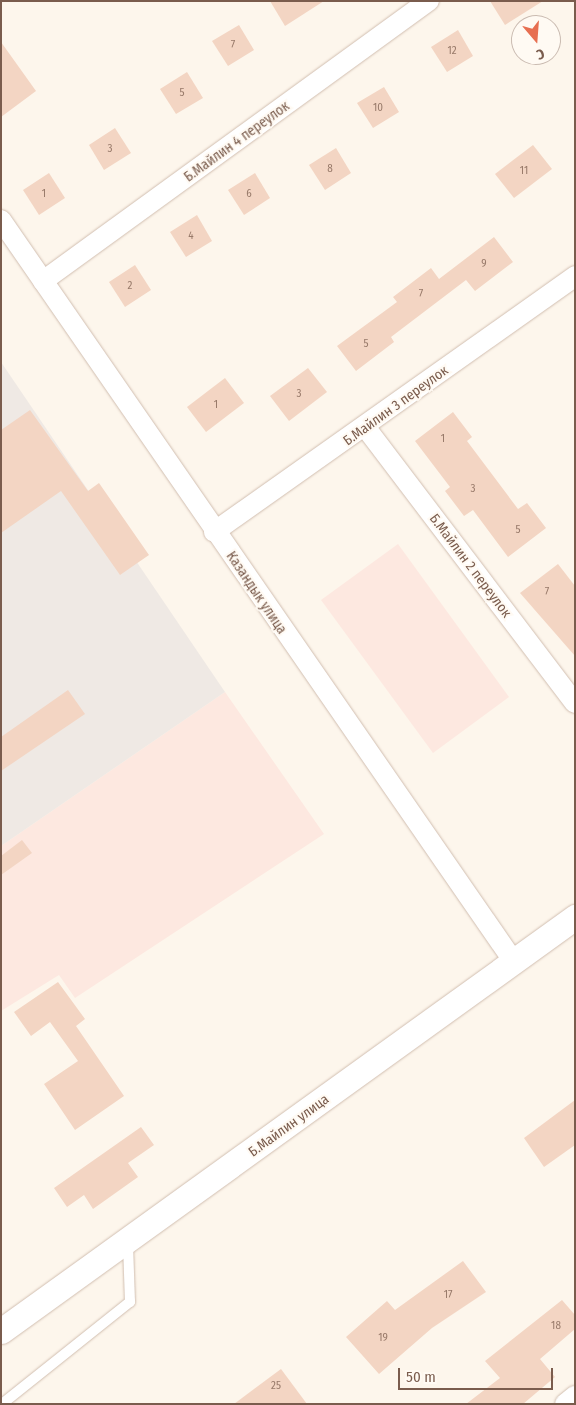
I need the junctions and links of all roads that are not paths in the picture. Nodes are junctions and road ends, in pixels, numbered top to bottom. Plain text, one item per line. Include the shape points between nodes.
1 (429, 1) edge
2 (1, 220) edge
3 (575, 276) edge
4 (43, 281) junction
5 (366, 428) junction
6 (214, 532) junction
7 (575, 703) edge
8 (575, 917) edge
9 (514, 962) junction
10 (128, 1244) junction
11 (1, 1332) edge
12 (575, 1396) edge
13 (2, 1404) edge
14 (565, 1404) edge

1 - 4 street, Б.Майлин 4 переулок
2 - 4 street, Казандык улица
3 - 5 street, Б.Майлин 3 переулок
4 - 6 street, Казандык улица
5 - 6 street, Б.Майлин 3 переулок
5 - 7 street, Б.Майлин 2 переулок
6 - 9 street, Казандык улица
8 - 9 street, Б.Майлин улица
9 - 10 street, Б.Майлин улица
10 - 11 street, Б.Майлин улица
10 - 13 lane via 130,1302
12 - 14 street

